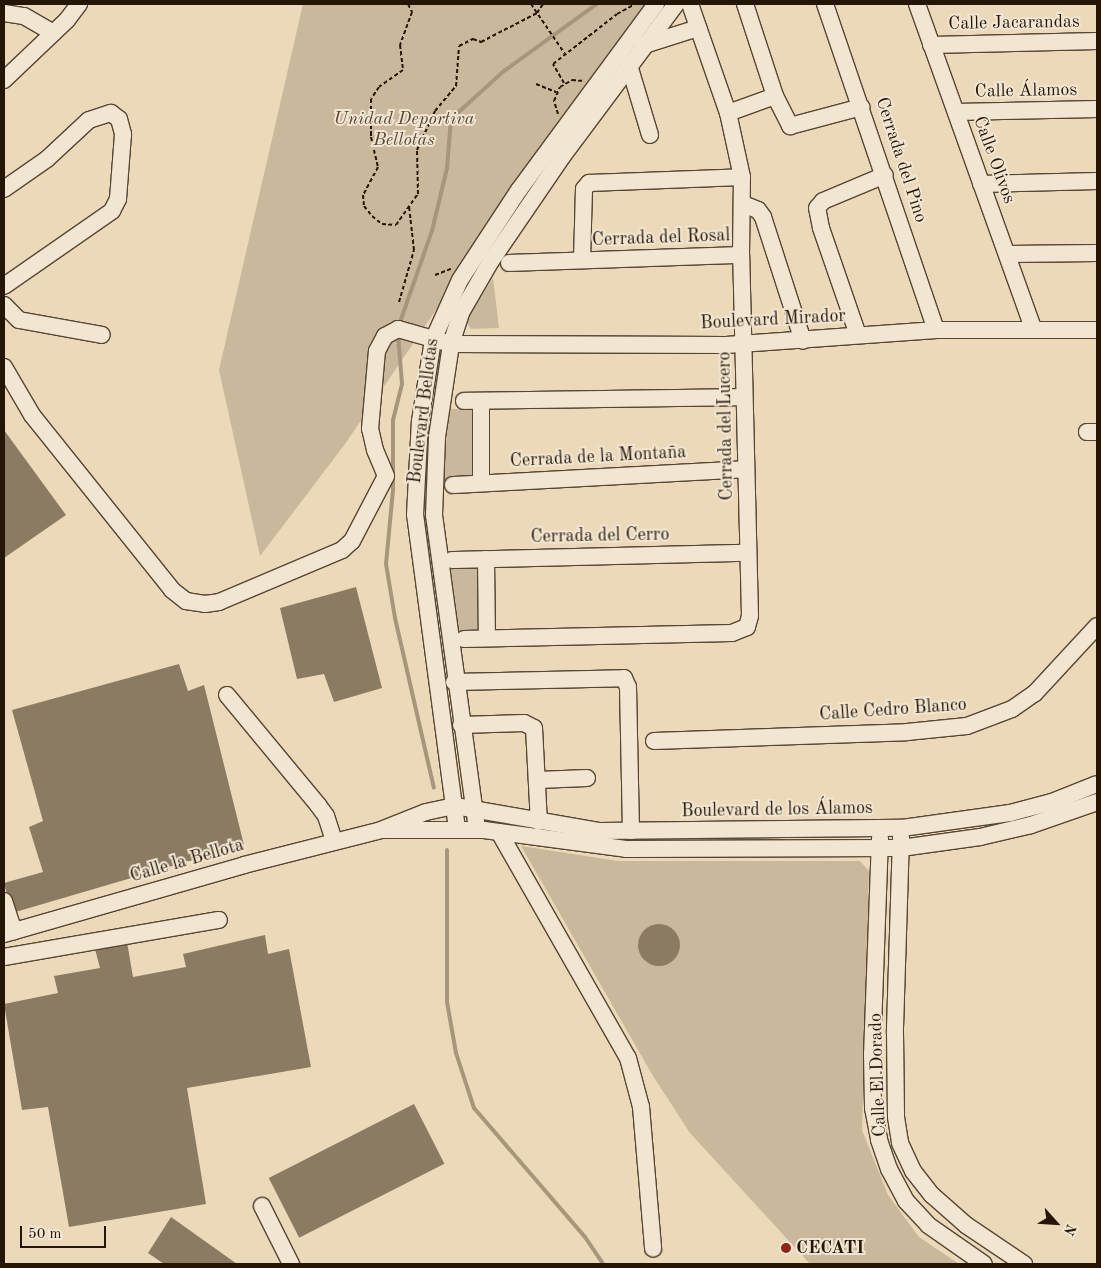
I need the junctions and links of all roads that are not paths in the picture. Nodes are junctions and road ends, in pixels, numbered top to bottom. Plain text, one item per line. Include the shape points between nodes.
1 (79, 4) edge
2 (656, 4) edge
3 (676, 4) edge
4 (690, 4) edge
5 (745, 4) edge
6 (826, 4) edge
7 (917, 4) edge
8 (4, 13) edge
9 (698, 28) junction
10 (52, 33) junction
11 (1097, 41) edge
12 (931, 44) junction
13 (644, 45) junction
14 (629, 65) junction
15 (4, 80) edge
16 (774, 96) junction
17 (862, 107) junction
18 (1097, 110) edge
19 (956, 112) junction
20 (728, 113) junction
21 (650, 135) dead end
22 (554, 154) junction
23 (885, 175) junction
24 (742, 176) junction
25 (1097, 181) edge
26 (981, 184) junction
27 (4, 189) edge
28 (743, 204) junction
29 (1097, 253) edge
30 (1007, 254) junction
31 (741, 255) junction
32 (473, 260) junction
33 (582, 260) junction
34 (491, 261) junction
35 (509, 263) dead end
36 (4, 286) edge
37 (4, 305) edge
38 (936, 330) junction
39 (1034, 330) junction
40 (1097, 330) edge
41 (102, 335) dead end
42 (858, 335) junction
43 (433, 340) junction
44 (803, 341) junction
45 (451, 344) junction
46 (745, 344) junction
47 (4, 366) edge
48 (743, 397) junction
49 (464, 401) dead end
50 (482, 401) junction
51 (746, 469) junction
52 (481, 483) junction
53 (453, 485) dead end
54 (434, 487) junction
55 (414, 489) junction
56 (748, 553) junction
57 (486, 559) junction
58 (446, 560) junction
59 (421, 563) junction
60 (1097, 626) edge
61 (487, 638) junction
62 (457, 640) junction
63 (432, 643) junction
64 (454, 682) junction
65 (227, 695) dead end
66 (461, 725) junction
67 (654, 741) dead end
68 (587, 778) dead end
69 (538, 780) junction
70 (1097, 784) edge
71 (1097, 802) edge
72 (454, 806) junction
73 (475, 807) junction
74 (539, 822) junction
75 (880, 828) junction
76 (902, 828) junction
77 (457, 829) junction
78 (382, 830) junction
79 (477, 830) junction
80 (630, 831) junction
81 (499, 832) junction
82 (334, 840) junction
83 (880, 848) junction
84 (901, 848) junction
85 (4, 901) edge
86 (219, 920) dead end
87 (9, 933) edge
88 (4, 957) edge
89 (262, 1206) dead end
90 (653, 1248) dead end
91 (291, 1264) edge
92 (984, 1264) edge
93 (1024, 1264) edge

1 - 10 street
2 - 22 street, Boulevard Bellotas via 568,123
3 - 13 street, Boulevard Bellotas
4 - 9 street, Cerrada del Lucero
5 - 16 street
6 - 17 street, Cerrada del Pino
7 - 12 street, Calle Olivos
8 - 10 street via 24,16
9 - 13 street
9 - 20 street, Cerrada del Lucero
10 - 15 street
11 - 12 street, Calle Jacarandas
12 - 19 street, Calle Olivos
13 - 14 street, Boulevard Bellotas
14 - 21 street
14 - 22 street, Boulevard Bellotas
16 - 17 street via 792,127
16 - 20 street
17 - 23 street, Cerrada del Pino
18 - 19 street, Calle Álamos
19 - 26 street, Calle Olivos
20 - 24 street, Cerrada del Lucero
22 - 32 street, Boulevard Bellotas
22 - 34 street, Boulevard Bellotas
23 - 38 street, Cerrada del Pino
23 - 42 street via 823,201 817,208
24 - 28 street, Cerrada del Lucero
24 - 33 street, Cerrada del Rosal via 589,183 584,189
25 - 26 street
26 - 30 street, Calle Olivos
27 - 36 street via 47,159 89,120 111,113 119,119 124,134 115,206 105,217
28 - 31 street, Cerrada del Lucero
28 - 44 street via 758,210 764,217
29 - 30 street
30 - 39 street, Calle Olivos
31 - 33 street, Cerrada del Rosal
31 - 46 street, Cerrada del Lucero
32 - 34 street
32 - 43 street, Boulevard Bellotas via 444,308
33 - 35 street, Cerrada del Rosal
34 - 45 street, Boulevard Bellotas via 462,311
37 - 41 street via 19,320
38 - 39 street, Boulevard Mirador
38 - 42 street, Boulevard Mirador
39 - 40 street, Boulevard Mirador
42 - 44 street, Boulevard Mirador
43 - 45 street, Boulevard Mirador
43 - 47 street, Boulevard Mirador via 414,331 398,329 385,336 377,351 370,428 386,476 352,541 342,550 219,602 205,604 186,601 172,590 32,415
43 - 55 street, Boulevard Bellotas via 420,422
44 - 46 street, Boulevard Mirador
45 - 46 street, Boulevard Mirador
45 - 54 street, Boulevard Bellotas
46 - 48 street, Cerrada del Lucero
48 - 50 street
48 - 51 street, Cerrada del Lucero
49 - 50 street
50 - 52 street
51 - 52 street, Cerrada de la Montaña
51 - 56 street, Cerrada del Lucero
52 - 53 street, Cerrada de la Montaña
54 - 55 street
54 - 58 street, Boulevard Bellotas
55 - 59 street, Boulevard Bellotas
56 - 57 street, Cerrada del Cerro
56 - 61 street, Cerrada del Lucero via 750,616 747,627 732,633
57 - 58 street, Cerrada del Cerro
57 - 61 street
58 - 59 street, Cerrada del Cerro
58 - 62 street, Boulevard Bellotas
59 - 63 street, Boulevard Bellotas
60 - 67 street, Calle Cedro Blanco via 1035,693 1012,709 968,726 908,732
61 - 62 street
62 - 63 street
62 - 64 street, Boulevard Bellotas
63 - 72 street, Boulevard Bellotas
64 - 66 street, Boulevard Bellotas
64 - 80 street via 624,678 628,687
65 - 82 street via 318,804
66 - 69 street via 530,724 536,735
66 - 73 street, Boulevard Bellotas
68 - 69 street
69 - 74 street
70 - 76 street, Boulevard de los Álamos via 1052,802 1010,813
71 - 84 street, Boulevard de los Álamos via 1023,827
72 - 73 street, Boulevard de los Álamos
72 - 77 street, Boulevard Bellotas
72 - 78 street, Calle la Bellota via 426,812
73 - 74 street, Boulevard de los Álamos
73 - 79 street, Boulevard Bellotas
74 - 80 street, Boulevard de los Álamos via 600,831
75 - 76 street, Boulevard de los Álamos
75 - 80 street, Boulevard de los Álamos
75 - 83 street, Calle El Dorado
76 - 84 street, Calle El Dorado
77 - 78 street, Calle la Bellota
77 - 79 street, Boulevard de los Álamos
78 - 82 street, Calle la Bellota
79 - 81 street, Boulevard de los Álamos
81 - 83 street, Boulevard de los Álamos via 626,849
81 - 90 street via 628,1058 641,1107
82 - 87 street, Calle la Bellota
83 - 84 street, Boulevard de los Álamos
83 - 92 street, Calle El Dorado via 872,1054 873,1108 879,1140 888,1169 906,1201 928,1225
84 - 93 street, Calle El Dorado via 894,1033 896,1116 900,1143 913,1171 932,1195 966,1225
85 - 87 street
86 - 88 street
89 - 91 street

